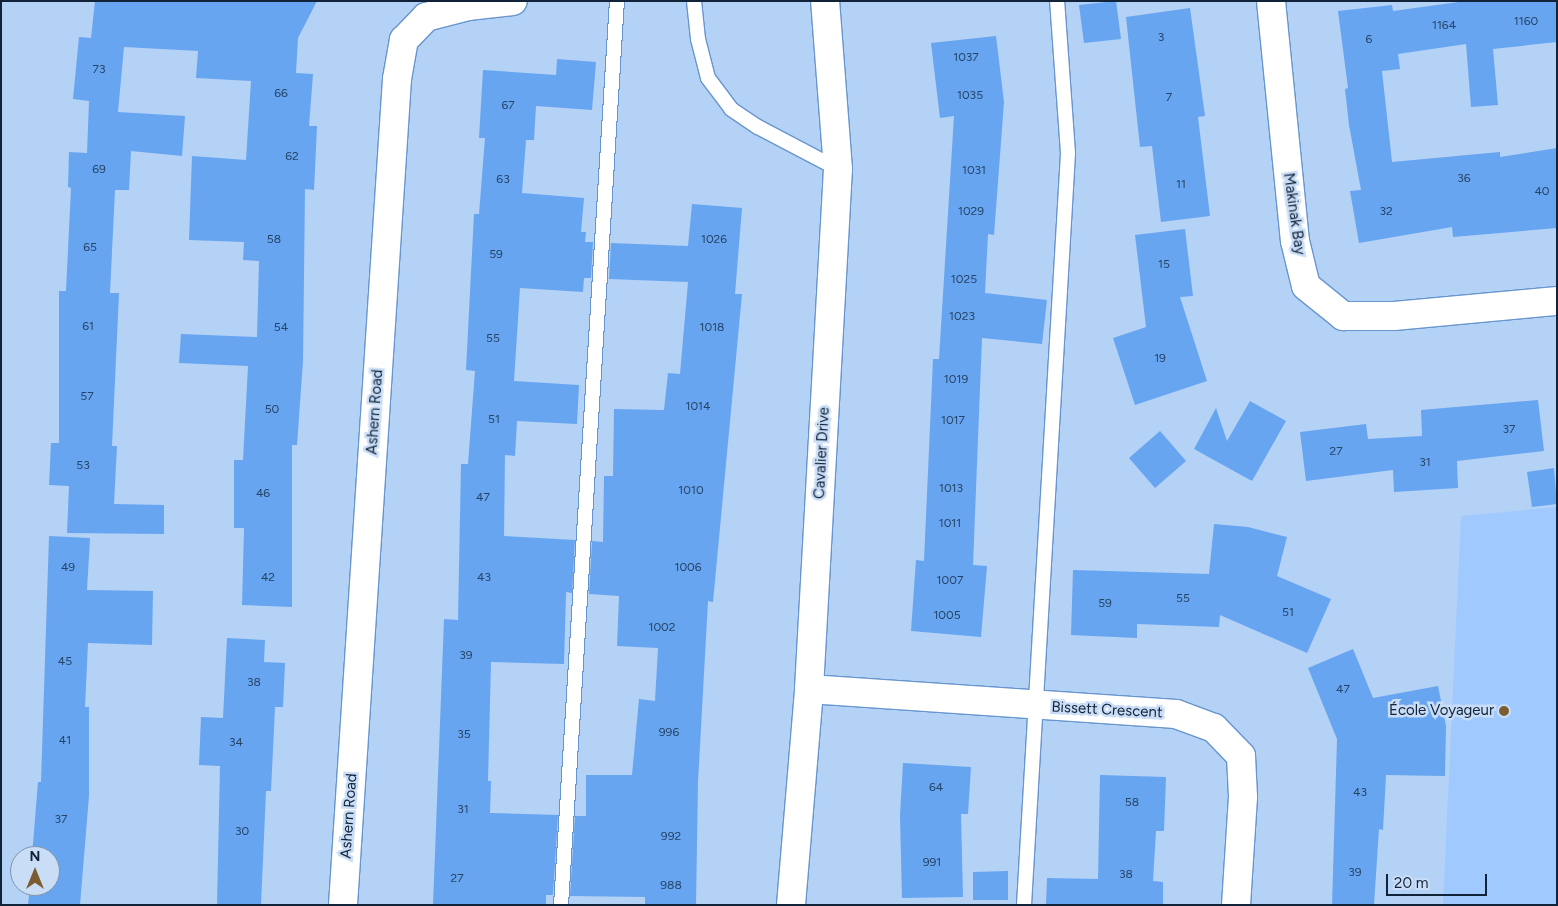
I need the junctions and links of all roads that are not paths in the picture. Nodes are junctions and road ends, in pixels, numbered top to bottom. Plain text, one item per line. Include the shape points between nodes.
1 (513, 1) edge
2 (617, 1) edge
3 (694, 1) edge
4 (825, 1) edge
5 (1057, 1) edge
6 (1271, 1) edge
7 (838, 169) junction
8 (1557, 301) edge
9 (809, 689) junction
10 (1036, 706) junction
11 (343, 905) edge
12 (560, 905) edge
13 (791, 905) edge
14 (1024, 905) edge
15 (1236, 905) edge

1 - 11 street, Ashern Road via 468,6 426,17 404,40 397,79
2 - 12 lane
3 - 7 lane via 698,39 708,78 731,109 758,128
4 - 7 street, Cavalier Drive
5 - 10 lane via 1068,153
6 - 8 street, Makinak Bay via 1295,241 1306,286 1343,316 1394,316
7 - 9 street, Cavalier Drive
9 - 10 street, Bissett Crescent
9 - 13 street, Cavalier Drive
10 - 14 lane
10 - 15 street, Bissett Crescent via 1176,714 1214,728 1241,756 1243,797

